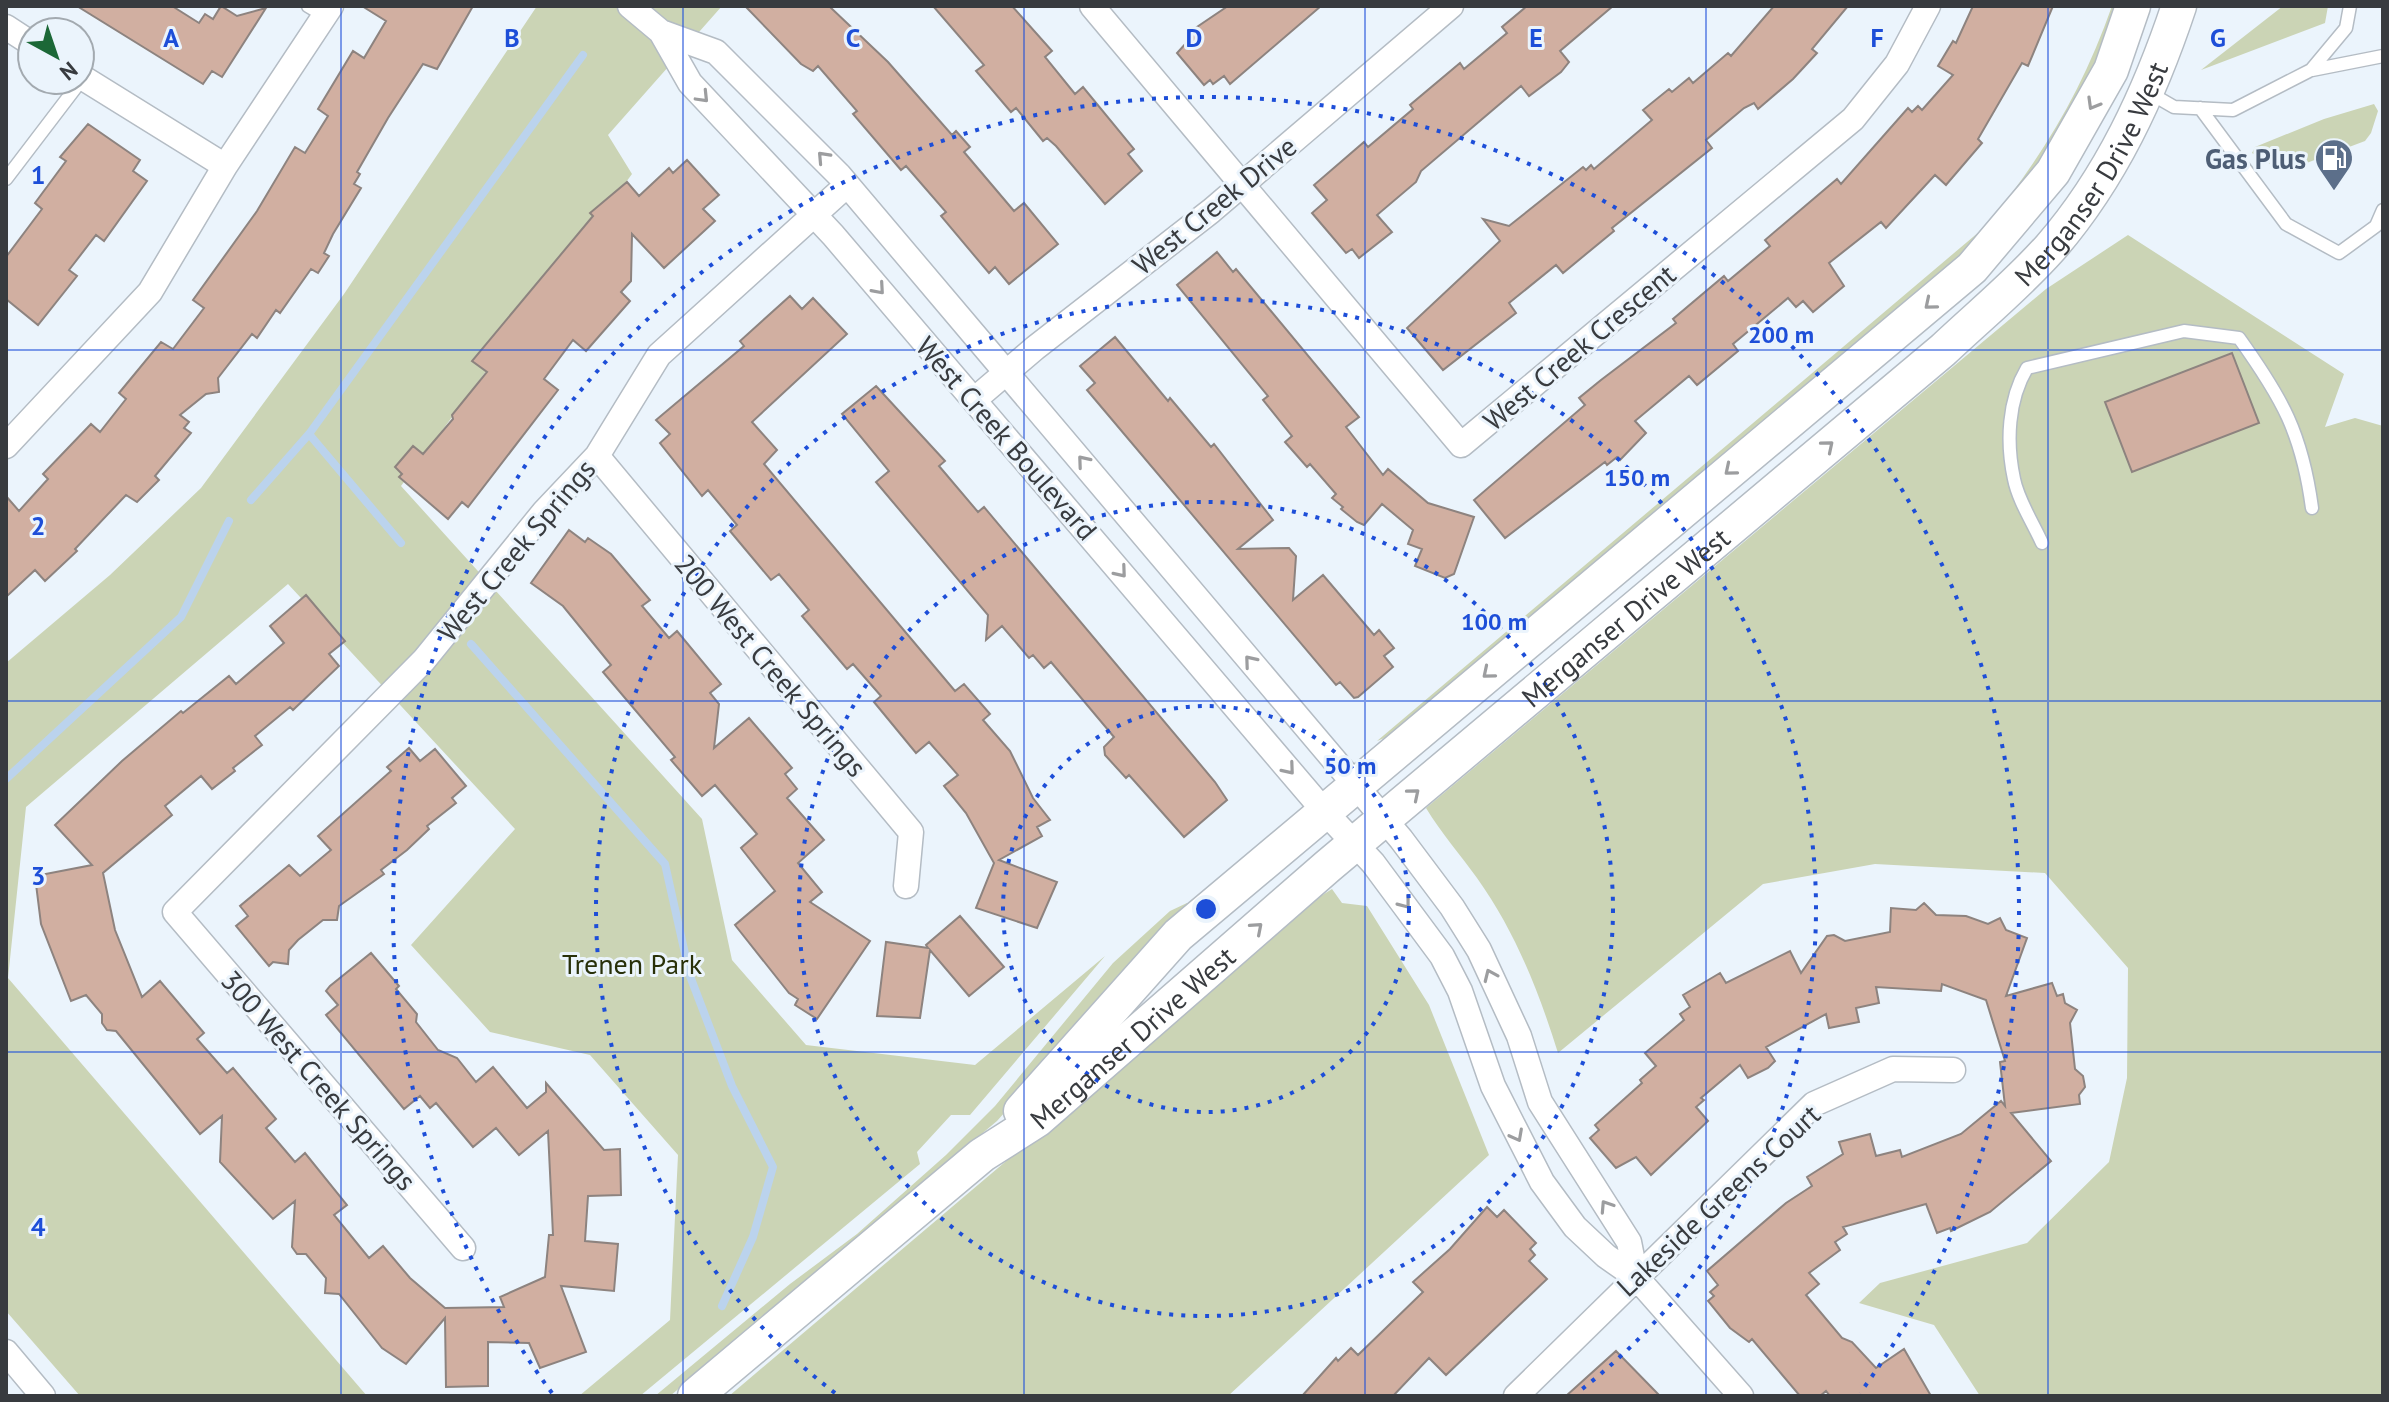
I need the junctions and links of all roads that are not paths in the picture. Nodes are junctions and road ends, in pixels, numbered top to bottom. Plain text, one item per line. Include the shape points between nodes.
1 (630, 6) edge
2 (1092, 6) edge
3 (1451, 6) edge
4 (1928, 6) edge
5 (2133, 6) edge
6 (2179, 6) edge
7 (2350, 6) edge
8 (321, 9) edge
9 (661, 32) junction
10 (2383, 56) edge
11 (2111, 70) junction
12 (2311, 70) junction
13 (96, 86) edge
14 (2148, 92) junction
15 (68, 96) edge
16 (2200, 108) junction
17 (225, 166) junction
18 (6, 179) edge
19 (847, 185) junction
20 (1241, 185) junction
21 (2383, 210) edge
22 (813, 213) junction
23 (1007, 371) junction
24 (974, 400) junction
25 (6, 446) edge
26 (597, 456) junction
27 (2312, 508) dead end
28 (2042, 543) dead end
29 (1354, 785) junction
30 (1324, 811) junction
31 (1384, 819) junction
32 (1354, 844) junction
33 (906, 886) dead end
34 (175, 912) joint
35 (1953, 1070) dead end
36 (982, 1155) junction
37 (463, 1248) dead end
38 (1636, 1277) junction
39 (6, 1352) edge
40 (43, 1396) edge
41 (695, 1396) edge
42 (1516, 1396) edge
43 (1741, 1396) edge

1 - 9 street, West Creek Boulevard
2 - 20 street
3 - 20 street, West Creek Drive
4 - 20 street, West Creek Crescent via 1897,64 1853,119 1461,445
5 - 11 street, Merganser Drive West
6 - 14 street, Merganser Drive West
7 - 12 lane via 2346,28
8 - 17 street
19 -> 9 street, West Creek Boulevard via 716,52
9 -> 22 street, West Creek Boulevard via 690,83
10 - 12 lane
11 - 14 street
11 -> 29 street, Merganser Drive West via 2053,172 1972,268
12 - 16 lane via 2233,110
13 - 17 street
14 - 16 lane via 2174,107
31 -> 14 street, Merganser Drive West via 1943,350 2019,280 2081,208
15 - 18 lane
16 - 21 lane via 2286,224 2339,253 2376,226
17 - 25 street via 150,292
19 - 22 street, West Creek Springs
19 - 23 street, West Creek Boulevard
20 - 23 street, West Creek Drive
22 -> 24 street, West Creek Boulevard
22 - 26 street, West Creek Springs via 659,355
23 - 24 street, West Creek Drive
29 -> 23 street, West Creek Boulevard
24 -> 30 street, West Creek Boulevard
26 - 33 street, 200 West Creek Springs via 911,832
26 - 34 street, West Creek Springs via 544,512 424,660
27 - 28 lane via 2294,424 2248,350 2239,338 2184,331 2027,368 2010,418 2014,481
29 - 30 street, Merganser Drive West
29 - 31 street, West Creek Boulevard
30 - 32 street, West Creek Boulevard
30 - 36 street, Merganser Drive West via 1178,935
31 - 32 street, Merganser Drive West
38 -> 31 street, West Creek Boulevard via 1629,1242 1540,1102 1519,1036 1479,950
36 -> 32 street, Merganser Drive West via 1037,1120
32 -> 38 street, West Creek Boulevard via 1442,956 1493,1086 1542,1182 1575,1227
34 - 37 street, 300 West Creek Springs
35 - 38 street, Lakeside Greens Court via 1893,1069 1814,1104
36 - 41 street, Merganser Drive West
38 - 42 street, Lakeside Greens Court
38 - 43 street
39 - 40 street

